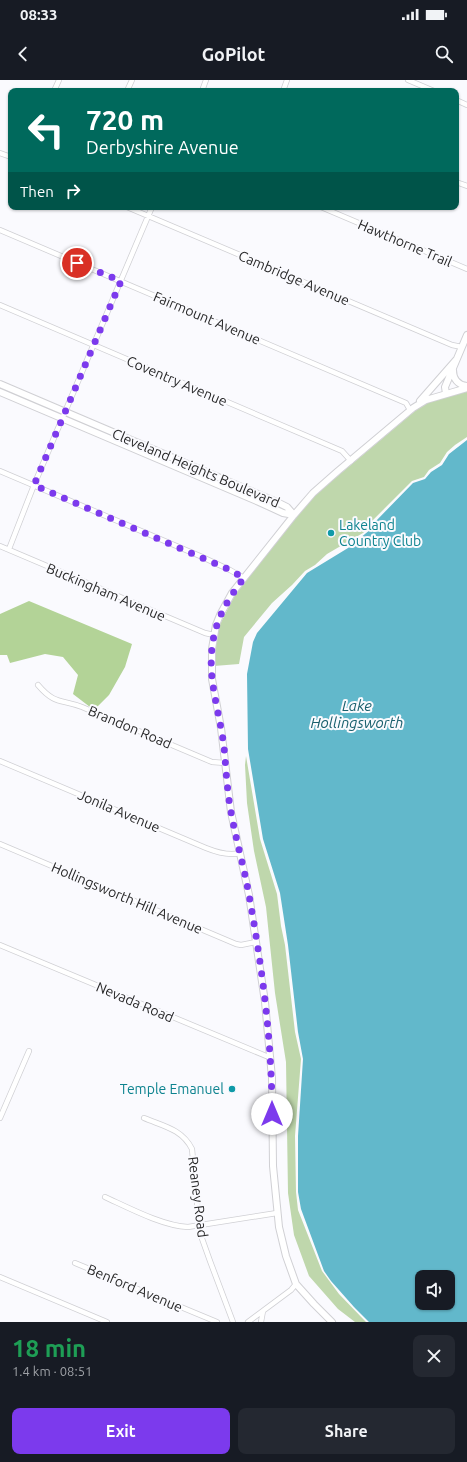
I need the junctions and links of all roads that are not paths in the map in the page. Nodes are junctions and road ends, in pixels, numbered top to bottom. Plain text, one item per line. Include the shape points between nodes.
1 (410, 81) edge
2 (427, 88) edge
3 (134, 210) edge
4 (151, 210) edge
5 (328, 210) edge
6 (148, 216) junction
7 (0, 230) edge
8 (467, 269) edge
9 (121, 281) junction
10 (0, 305) edge
11 (467, 335) edge
12 (94, 345) junction
13 (462, 347) junction
14 (456, 360) junction
15 (453, 369) junction
16 (0, 384) edge
17 (467, 387) edge
18 (0, 392) edge
19 (446, 394) junction
20 (411, 409) junction
21 (65, 412) junction
22 (63, 418) junction
23 (351, 461) junction
24 (181, 462) junction
25 (178, 468) junction
26 (0, 471) edge
27 (34, 485) junction
28 (294, 515) junction
29 (0, 546) edge
30 (9, 549) junction
31 (244, 578) junction
32 (214, 635) junction
33 (38, 685) dead end
34 (0, 761) edge
35 (225, 763) junction
36 (0, 844) edge
37 (240, 853) junction
38 (256, 942) junction
39 (0, 945) edge
40 (28, 1051) dead end
41 (270, 1058) junction
42 (0, 1118) edge
43 (144, 1118) dead end
44 (105, 1198) dead end
45 (276, 1213) junction
46 (200, 1225) junction
47 (75, 1263) dead end
48 (0, 1277) edge
49 (296, 1284) junction
50 (263, 1311) junction
51 (95, 1317) junction
52 (92, 1322) edge
53 (107, 1322) edge
54 (217, 1322) edge
55 (233, 1322) edge
56 (248, 1322) edge
57 (261, 1322) edge
58 (332, 1322) edge

1 - 2 street
3 - 6 street, Cambridge Avenue
4 - 6 street
5 - 8 street, Hawthorne Trail
6 - 9 street
6 - 13 street, Cambridge Avenue via 452,345
7 - 9 street, Fairmount Avenue
9 - 12 street
9 - 20 street, Fairmount Avenue via 406,403
10 - 12 street, Coventry Avenue
11 - 13 street
12 - 21 street
12 - 23 street, Coventry Avenue via 342,451
13 - 14 street
14 - 15 street
14 - 20 street
15 - 17 street via 458,384
15 - 19 street via 445,387
16 - 21 street, Cleveland Heights Boulevard
17 - 19 street
18 - 22 street, Cleveland Heights Boulevard
19 - 20 street via 426,400
20 - 23 street
21 - 22 street
21 - 24 street, Cleveland Heights Boulevard
22 - 25 street, Cleveland Heights Boulevard
22 - 27 street
23 - 28 street via 313,493
24 - 25 street
24 - 28 street, Cleveland Heights Boulevard via 283,505
25 - 28 street, Cleveland Heights Boulevard via 283,513
26 - 27 street
27 - 30 street
27 - 31 street
28 - 31 street
29 - 30 street, Buckingham Avenue
30 - 32 street, Buckingham Avenue
31 - 32 street via 225,606
32 - 35 street via 212,679
33 - 35 street, Brandon Road via 57,701 70,702 212,762
34 - 37 street, Jonila Avenue via 206,848 235,855
35 - 37 street via 231,812
36 - 38 street, Hollingsworth Hill Avenue via 236,944
37 - 38 street
38 - 41 street
39 - 41 street, Nevada Road
40 - 42 street
41 - 45 street
43 - 46 street, Reaney Road via 183,1135 188,1141 193,1156
44 - 46 street via 172,1226
45 - 46 street
45 - 49 street via 286,1256
46 - 55 street, Reaney Road via 200,1233
47 - 54 street, Benford Avenue
48 - 51 street
49 - 50 street
49 - 58 street
50 - 56 street
50 - 57 street
51 - 52 street
51 - 53 street

